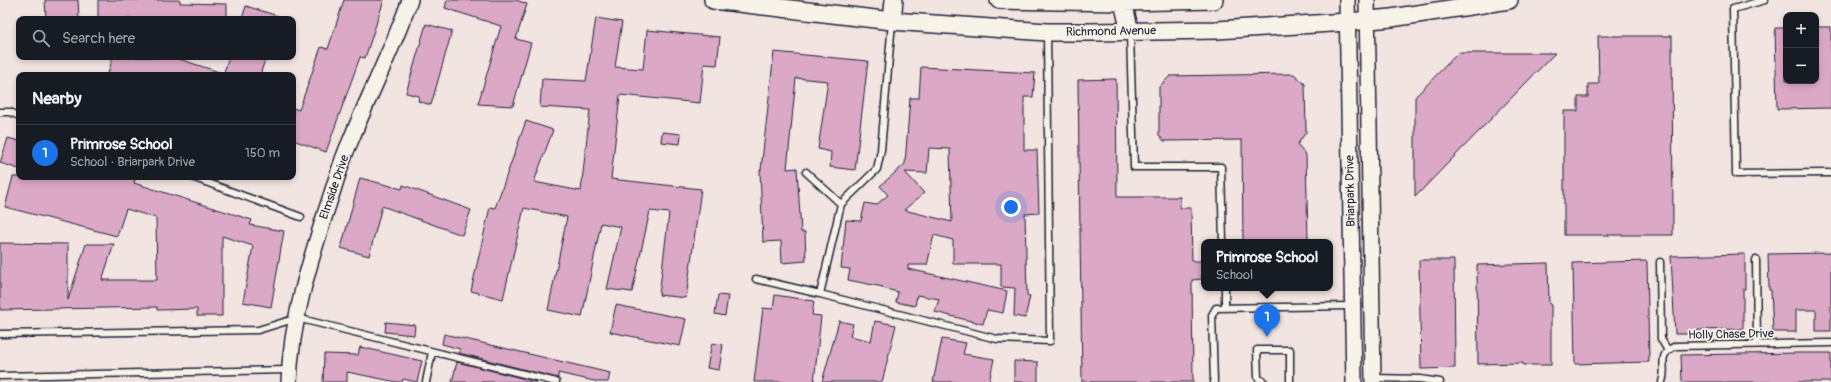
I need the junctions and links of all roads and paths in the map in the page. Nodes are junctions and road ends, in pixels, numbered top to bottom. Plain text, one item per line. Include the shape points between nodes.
1 (410, 0) edge
2 (713, 0) edge
3 (894, 0) edge
4 (999, 0) edge
5 (1214, 0) edge
6 (1347, 0) edge
7 (1367, 0) edge
8 (1509, 0) edge
9 (1765, 0) edge
10 (1123, 2) junction
11 (1367, 20) junction
12 (892, 21) junction
13 (1348, 22) junction
14 (1047, 32) junction
15 (1130, 32) junction
16 (0, 112) edge
17 (16, 115) edge
18 (806, 172) dead end
19 (1831, 173) edge
20 (200, 180) edge
21 (841, 204) junction
22 (301, 217) dead end
23 (1223, 239) edge
24 (1756, 260) dead end
25 (1660, 262) dead end
26 (756, 279) dead end
27 (1225, 291) edge
28 (820, 294) junction
29 (1352, 306) junction
30 (1226, 308) junction
31 (297, 318) junction
32 (0, 334) edge
33 (1831, 343) edge
34 (1757, 344) junction
35 (1667, 349) junction
36 (432, 352) junction
37 (0, 376) edge
38 (290, 376) edge
39 (1373, 380) edge
40 (1408, 380) edge
41 (426, 382) edge
42 (556, 382) edge
43 (1214, 382) edge
44 (1264, 382) edge
45 (1290, 382) edge
46 (1354, 382) edge
47 (1440, 382) edge
48 (1662, 382) edge

1 - 31 street, Elmside Drive via 349,144 305,276
2 - 12 main road, Richmond Avenue
3 - 12 main road
4 - 10 main road
5 - 10 main road
6 - 13 street, Briarpark Drive
7 - 11 street, Briarpark Drive
8 - 11 main road, Richmond Avenue
9 - 19 lane via 1733,8 1736,174
10 - 15 main road
11 - 13 main road, Richmond Avenue
11 - 39 street, Briarpark Drive
12 - 14 main road, Richmond Avenue
12 - 21 lane via 881,150 877,169
13 - 15 main road, Richmond Avenue
13 - 29 street, Briarpark Drive
14 - 15 main road, Richmond Avenue
14 - 28 lane via 1050,341 997,339
15 - 23 lane via 1134,167 1221,167
16 - 17 lane
18 - 21 lane
20 - 22 lane
21 - 28 lane
24 - 34 lane
25 - 35 lane via 1661,340
26 - 28 lane
27 - 30 lane
29 - 30 lane
29 - 46 street, Briarpark Drive
30 - 43 lane via 1216,308 1212,315
31 - 32 lane via 258,330
31 - 36 lane
31 - 38 street, Elmside Drive via 291,348
33 - 34 lane, Holly Chase Drive
34 - 35 lane, Holly Chase Drive via 1676,346
35 - 48 lane via 1663,354
36 - 41 lane
36 - 42 lane
37 - 38 lane
39 - 40 lane
40 - 47 lane
44 - 45 lane via 1258,378 1257,350 1290,350

